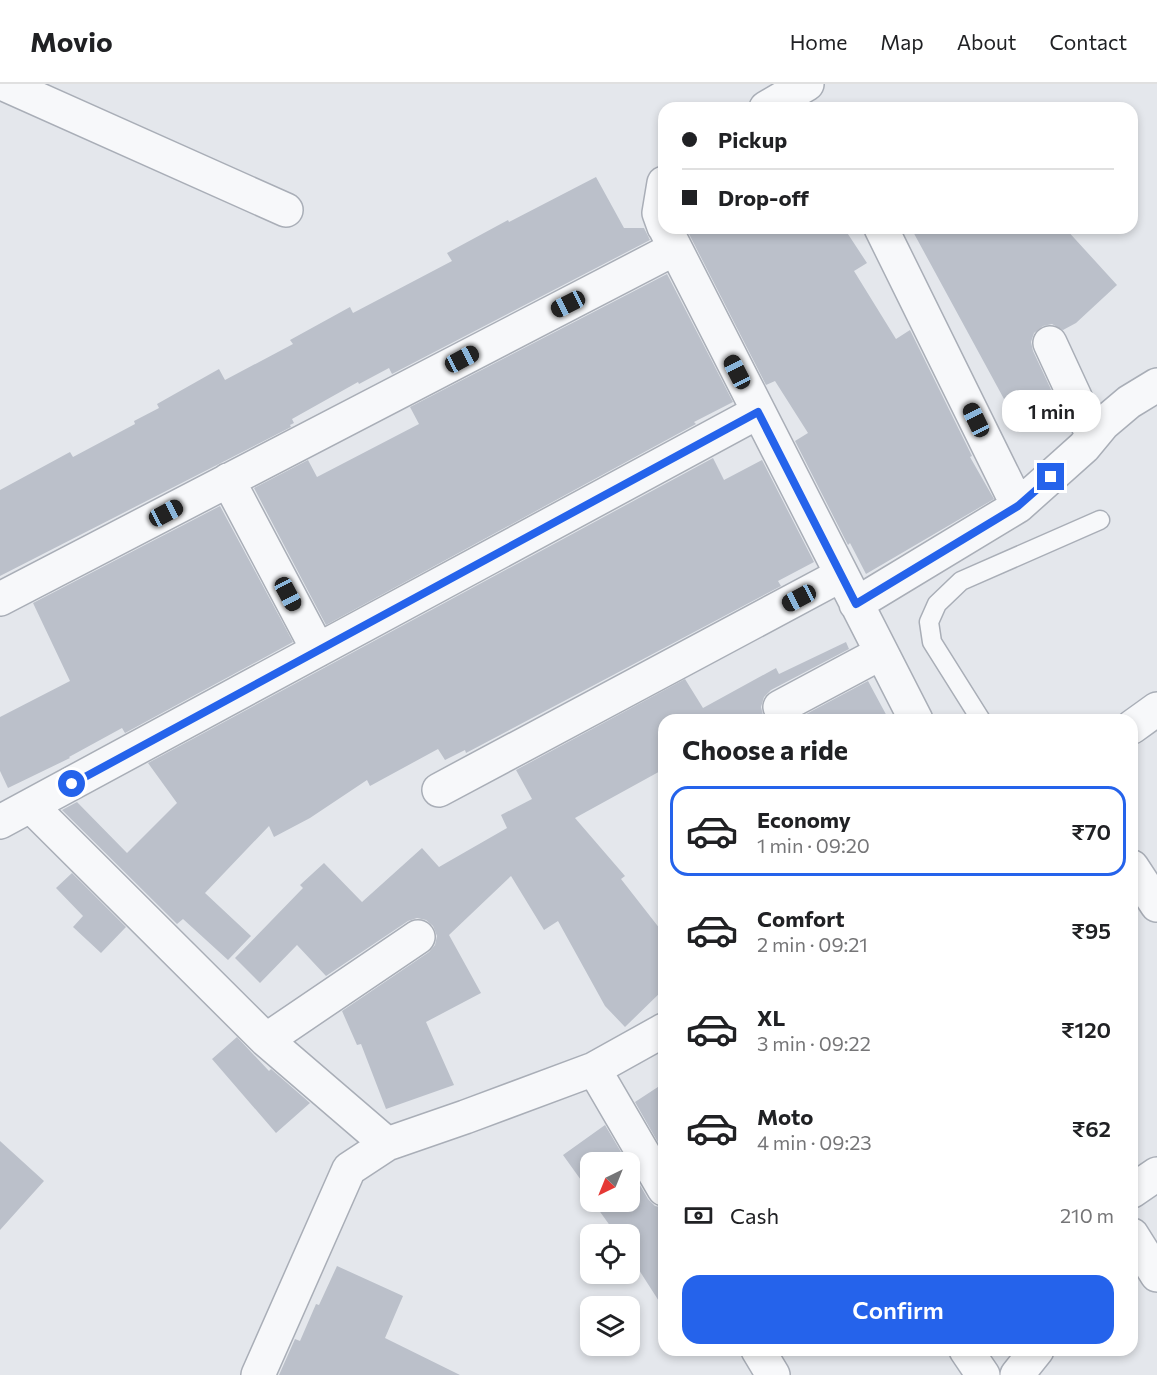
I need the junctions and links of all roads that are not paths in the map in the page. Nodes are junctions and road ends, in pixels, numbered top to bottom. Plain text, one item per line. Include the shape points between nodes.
1 (4, 84) edge
2 (809, 84) edge
3 (777, 102) edge
4 (819, 102) edge
5 (286, 210) dead end
6 (884, 234) edge
7 (668, 235) edge
8 (1050, 343) dead end
9 (1157, 385) edge
10 (758, 412) junction
11 (1093, 436) junction
12 (228, 480) junction
13 (1018, 506) junction
14 (1100, 520) dead end
15 (841, 575) junction
16 (0, 599) edge
17 (856, 604) junction
18 (318, 650) junction
19 (881, 653) junction
20 (780, 707) dead end
21 (1157, 709) edge
22 (912, 714) edge
23 (977, 714) edge
24 (1138, 723) edge
25 (440, 790) dead end
26 (31, 806) junction
27 (0, 822) edge
28 (1138, 876) edge
29 (1157, 906) edge
30 (418, 937) dead end
31 (658, 1033) edge
32 (266, 1040) junction
33 (594, 1069) junction
34 (387, 1144) junction
35 (1157, 1173) edge
36 (658, 1179) edge
37 (1138, 1187) edge
38 (1138, 1245) edge
39 (1157, 1275) edge
40 (762, 1356) edge
41 (970, 1356) edge
42 (1032, 1356) edge
43 (258, 1375) edge
44 (773, 1375) edge
45 (983, 1375) edge
46 (1017, 1375) edge

1 - 5 street
2 - 3 street
2 - 4 street
6 - 13 street
7 - 10 street
7 - 12 street
8 - 11 street
9 - 11 street via 1129,402
10 - 15 street
10 - 18 street
11 - 13 street
12 - 16 street
12 - 18 street
13 - 17 street
14 - 23 lane via 961,581 937,604 928,622 932,642
15 - 17 street
15 - 25 street
17 - 19 street
18 - 26 street
19 - 20 street
19 - 22 street
21 - 24 street
26 - 27 street
26 - 32 street
28 - 29 street
30 - 32 street
31 - 33 street
32 - 34 street
33 - 34 street
33 - 36 street
34 - 43 street via 349,1169
35 - 37 street
38 - 39 street
40 - 44 street
41 - 45 street
42 - 46 street

